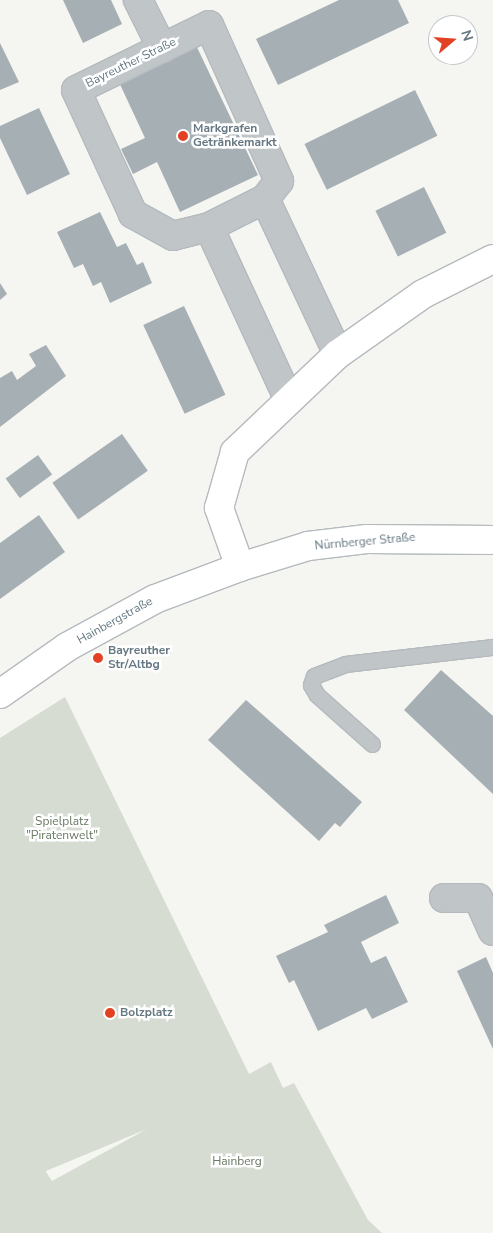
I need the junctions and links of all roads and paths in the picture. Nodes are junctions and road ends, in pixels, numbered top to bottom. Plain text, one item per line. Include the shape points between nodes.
1 (138, 0) edge
2 (162, 48) junction
3 (265, 199) junction
4 (209, 227) junction
5 (493, 259) edge
6 (338, 354) junction
7 (288, 398) junction
8 (493, 540) edge
9 (240, 567) junction
10 (493, 647) edge
11 (0, 694) edge
12 (372, 744) dead end
13 (444, 898) dead end
14 (493, 931) edge

1 - 2 street
2 - 3 street, Bayreuther Straße via 209,25 279,181
2 - 4 street, Bayreuther Straße via 76,90 133,214 173,236
3 - 4 street, Bayreuther Straße
3 - 6 street
4 - 7 street
5 - 6 street via 423,294
6 - 7 street
7 - 9 street via 235,452 219,508
8 - 9 street, Nürnberger Straße via 368,539 308,546
9 - 11 street, Hainbergstraße via 155,599 67,647
10 - 12 lane via 345,664 314,676 312,685 317,695
13 - 14 street via 478,898

